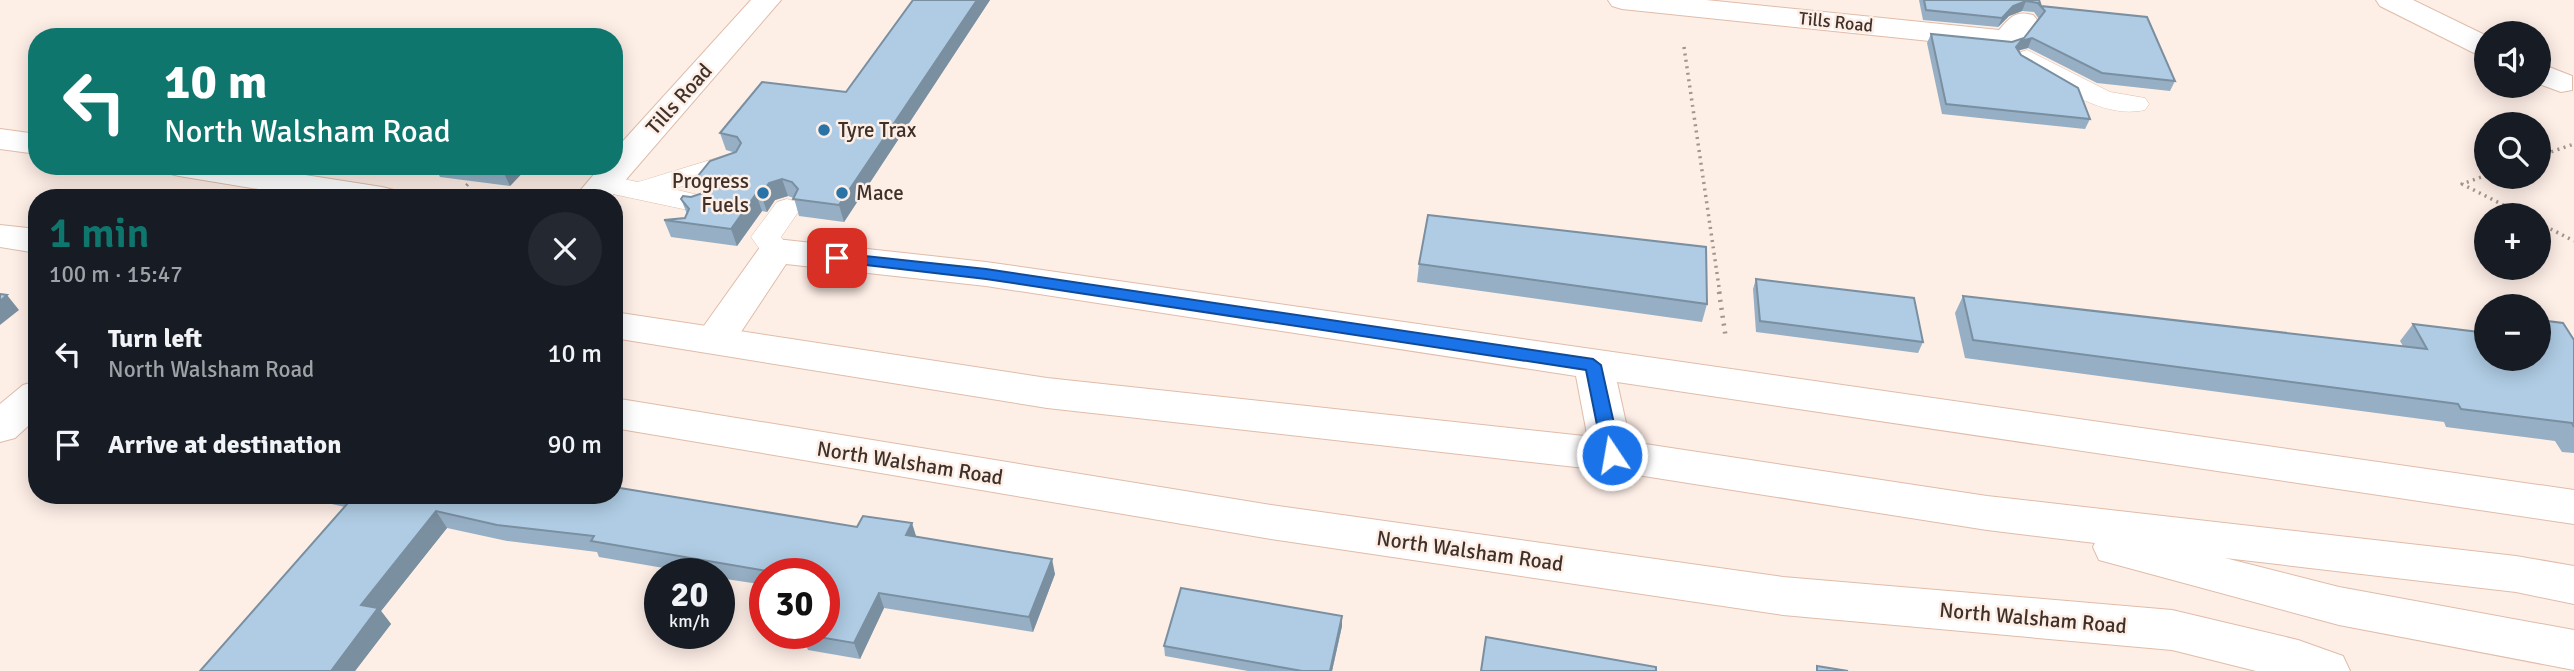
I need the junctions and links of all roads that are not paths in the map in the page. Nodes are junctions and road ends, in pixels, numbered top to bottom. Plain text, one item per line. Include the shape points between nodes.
1 (767, 0) edge
2 (2390, 0) edge
3 (1637, 1) edge
4 (2019, 40) joint
5 (2474, 42) edge
6 (2136, 104) dead end
7 (0, 139) edge
8 (28, 143) edge
9 (623, 162) edge
10 (236, 175) edge
11 (611, 175) edge
12 (325, 189) edge
13 (599, 189) edge
14 (623, 190) edge
15 (641, 190) junction
16 (679, 228) edge
17 (0, 236) edge
18 (28, 240) edge
19 (623, 326) edge
20 (715, 340) junction
21 (1593, 365) junction
22 (28, 403) edge
23 (623, 415) edge
24 (0, 427) edge
25 (1612, 455) junction
26 (2574, 506) edge
27 (1987, 513) junction
28 (2574, 584) edge
29 (2574, 650) edge
30 (2326, 671) edge

1 - 9 street, Tills Road
2 - 5 street
3 - 4 street, Tills Road
4 - 6 lane via 2075,86 2103,99
7 - 8 street
10 - 12 street
11 - 13 street, Tills Road
14 - 15 lane
15 - 15 lane via 713,182
15 - 16 lane
17 - 18 street
19 - 20 street
20 - 21 street via 767,229 986,274
20 - 25 street via 1047,393
21 - 25 street
21 - 26 street
22 - 24 street
23 - 30 street, North Walsham Road via 1258,520 1783,596 2172,630
25 - 27 street
27 - 28 street
27 - 29 street via 2339,606

